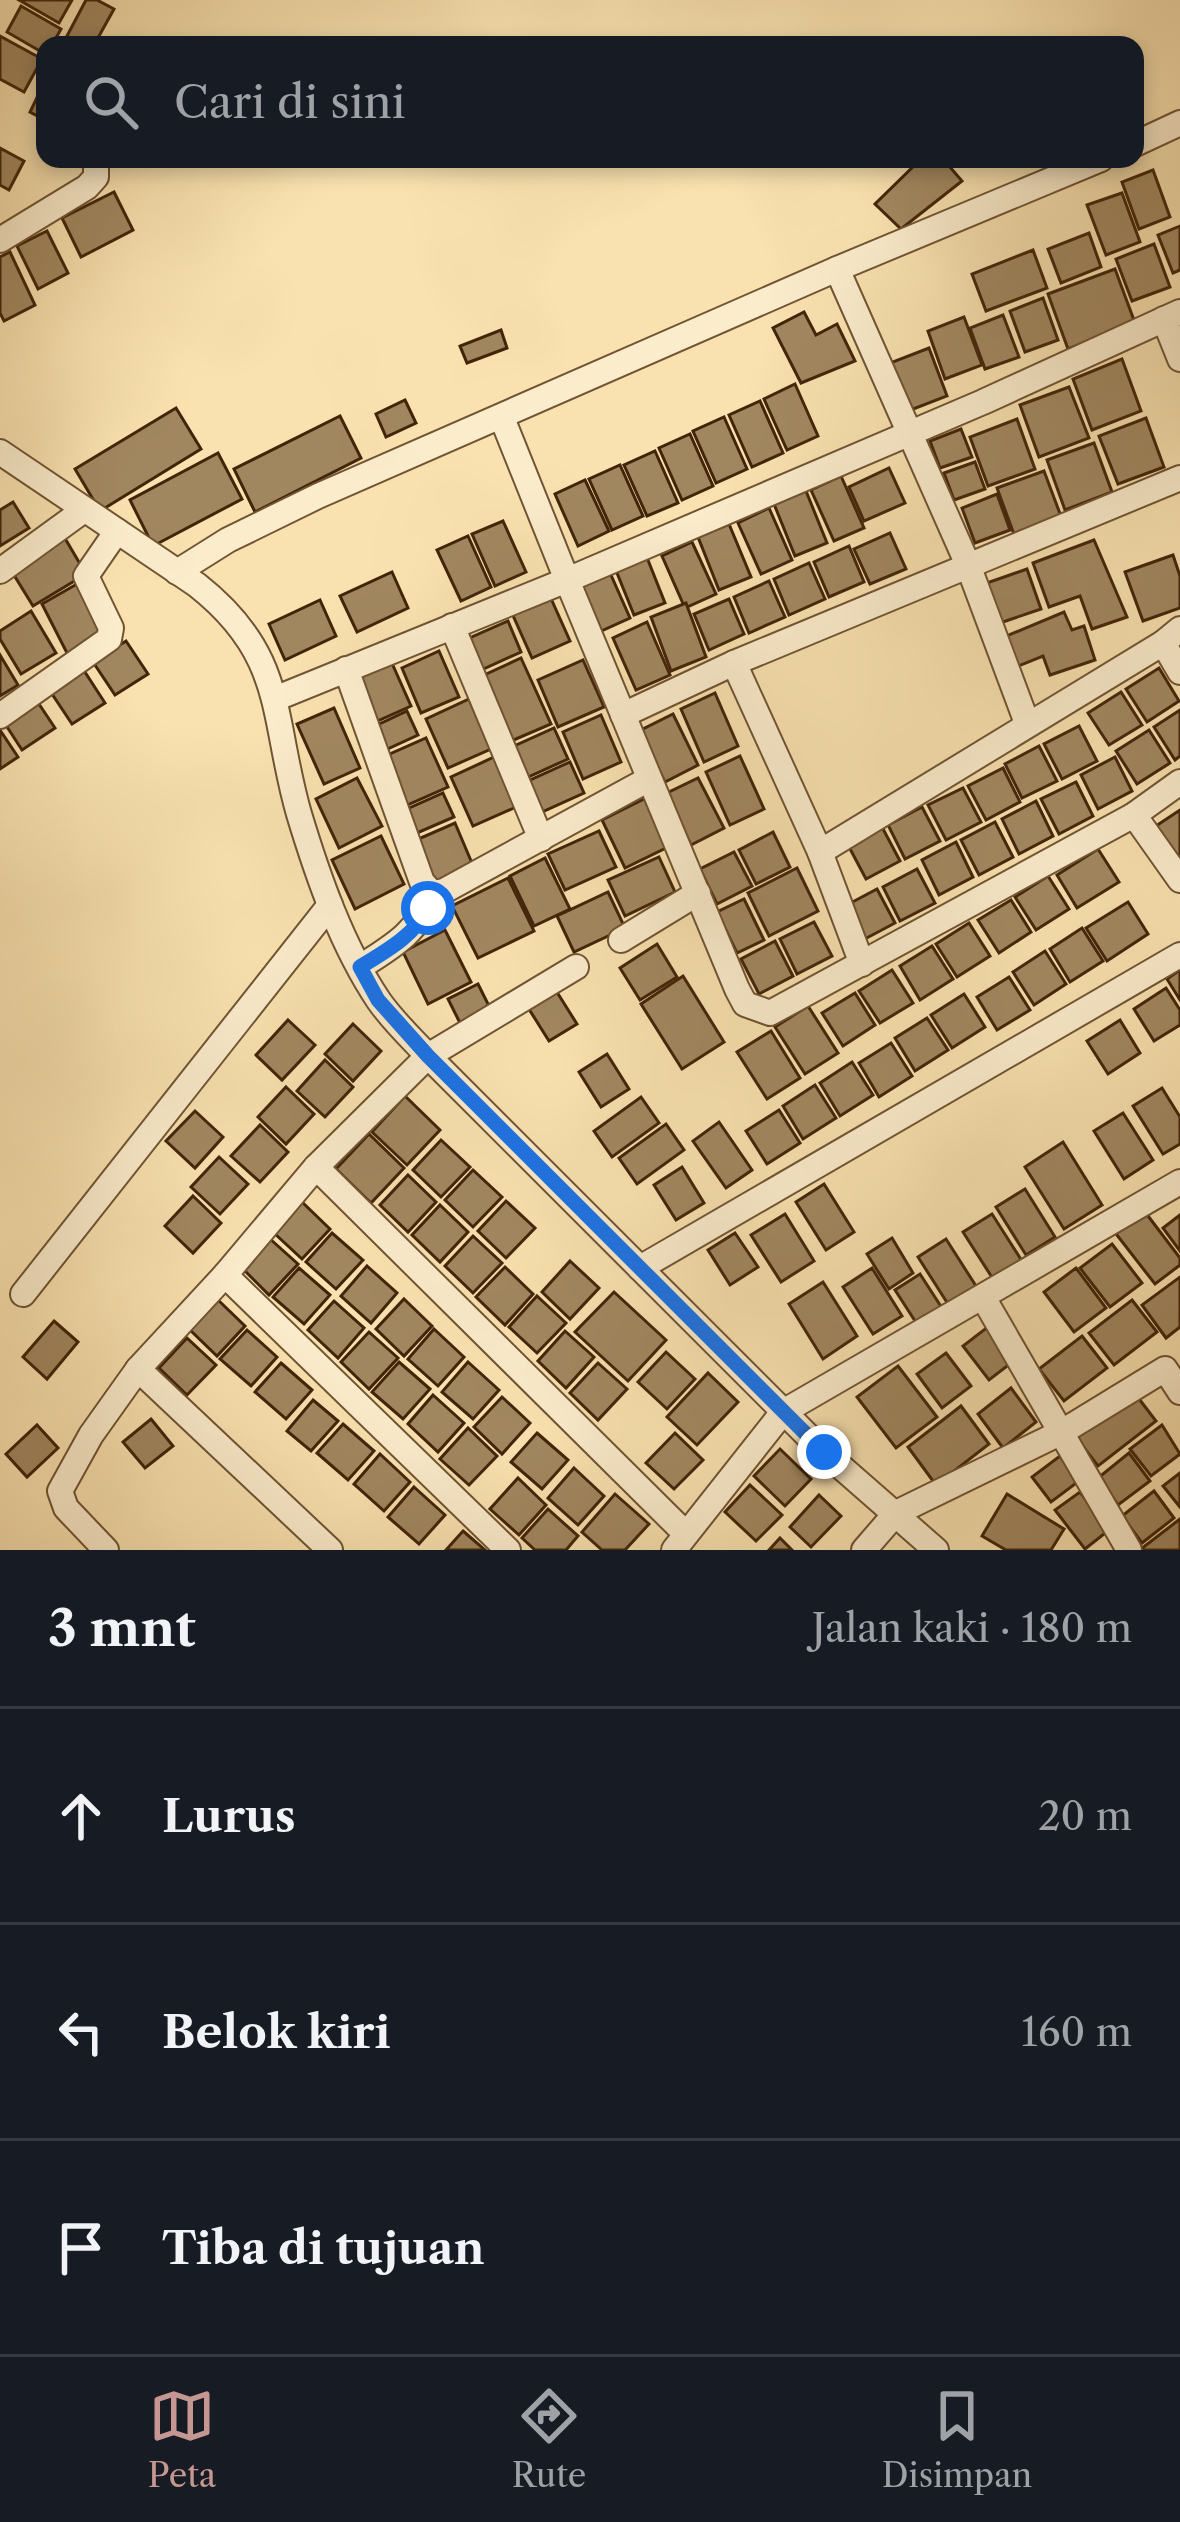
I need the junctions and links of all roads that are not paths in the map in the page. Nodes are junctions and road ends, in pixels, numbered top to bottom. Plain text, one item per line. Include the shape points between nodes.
1 (1180, 123) edge
2 (1144, 140) edge
3 (96, 168) dead end
4 (1079, 168) edge
5 (0, 240) edge
6 (837, 269) junction
7 (1172, 315) edge
8 (1180, 359) edge
9 (502, 418) junction
10 (912, 432) junction
11 (0, 452) edge
12 (1180, 478) edge
13 (85, 510) junction
14 (116, 531) junction
15 (968, 565) junction
16 (0, 571) edge
17 (177, 572) junction
18 (567, 580) junction
19 (452, 626) junction
20 (1172, 636) edge
21 (734, 663) junction
22 (346, 669) junction
23 (1180, 672) edge
24 (277, 698) junction
25 (623, 715) junction
26 (0, 716) edge
27 (1027, 723) junction
28 (649, 778) junction
29 (1180, 782) edge
30 (1134, 815) junction
31 (541, 839) junction
32 (820, 852) junction
33 (1180, 880) edge
34 (432, 892) junction
35 (698, 893) junction
36 (330, 904) junction
37 (621, 940) dead end
38 (1180, 955) edge
39 (862, 964) junction
40 (360, 967) junction
41 (576, 967) dead end
42 (428, 1056) junction
43 (316, 1167) junction
44 (1180, 1182) edge
45 (640, 1268) junction
46 (225, 1275) junction
47 (23, 1294) dead end
48 (984, 1298) junction
49 (1173, 1364) edge
50 (138, 1369) junction
51 (1180, 1392) edge
52 (783, 1412) junction
53 (1062, 1432) junction
54 (896, 1514) junction
55 (680, 1542) edge
56 (106, 1550) edge
57 (330, 1550) edge
58 (508, 1550) edge
59 (864, 1550) edge
60 (936, 1550) edge
61 (1130, 1550) edge

1 - 2 street
3 - 5 street via 87,187
4 - 6 street
6 - 9 street
6 - 10 street
7 - 8 street
7 - 10 street
9 - 17 street via 300,505
9 - 18 street
10 - 15 street
10 - 18 street
11 - 13 street
12 - 15 street
13 - 14 street
13 - 16 street
14 - 17 street
14 - 26 street via 86,576 111,628 105,644
15 - 21 street
15 - 27 street
17 - 24 street via 235,620
18 - 19 street
18 - 25 street
19 - 22 street
19 - 31 street
20 - 23 street
20 - 27 street
21 - 25 street
21 - 32 street
22 - 24 street
22 - 34 street
24 - 36 street via 298,810
25 - 28 street
27 - 32 street
28 - 31 street
28 - 35 street
29 - 30 street
30 - 33 street
30 - 39 street
31 - 34 street
32 - 39 street
34 - 40 street via 420,922
35 - 37 street
35 - 39 street via 736,989 754,1010 784,1008
36 - 40 street
36 - 47 street
38 - 45 street
40 - 42 street
41 - 42 street
42 - 43 street
42 - 45 street
43 - 46 street
43 - 55 street
44 - 48 street
45 - 52 street
46 - 50 street
46 - 58 street
48 - 52 street
48 - 53 street
49 - 51 street
49 - 53 street
50 - 56 street via 59,1492
50 - 57 street
52 - 54 street
52 - 55 street
53 - 54 street
53 - 61 street
54 - 59 street
54 - 60 street

